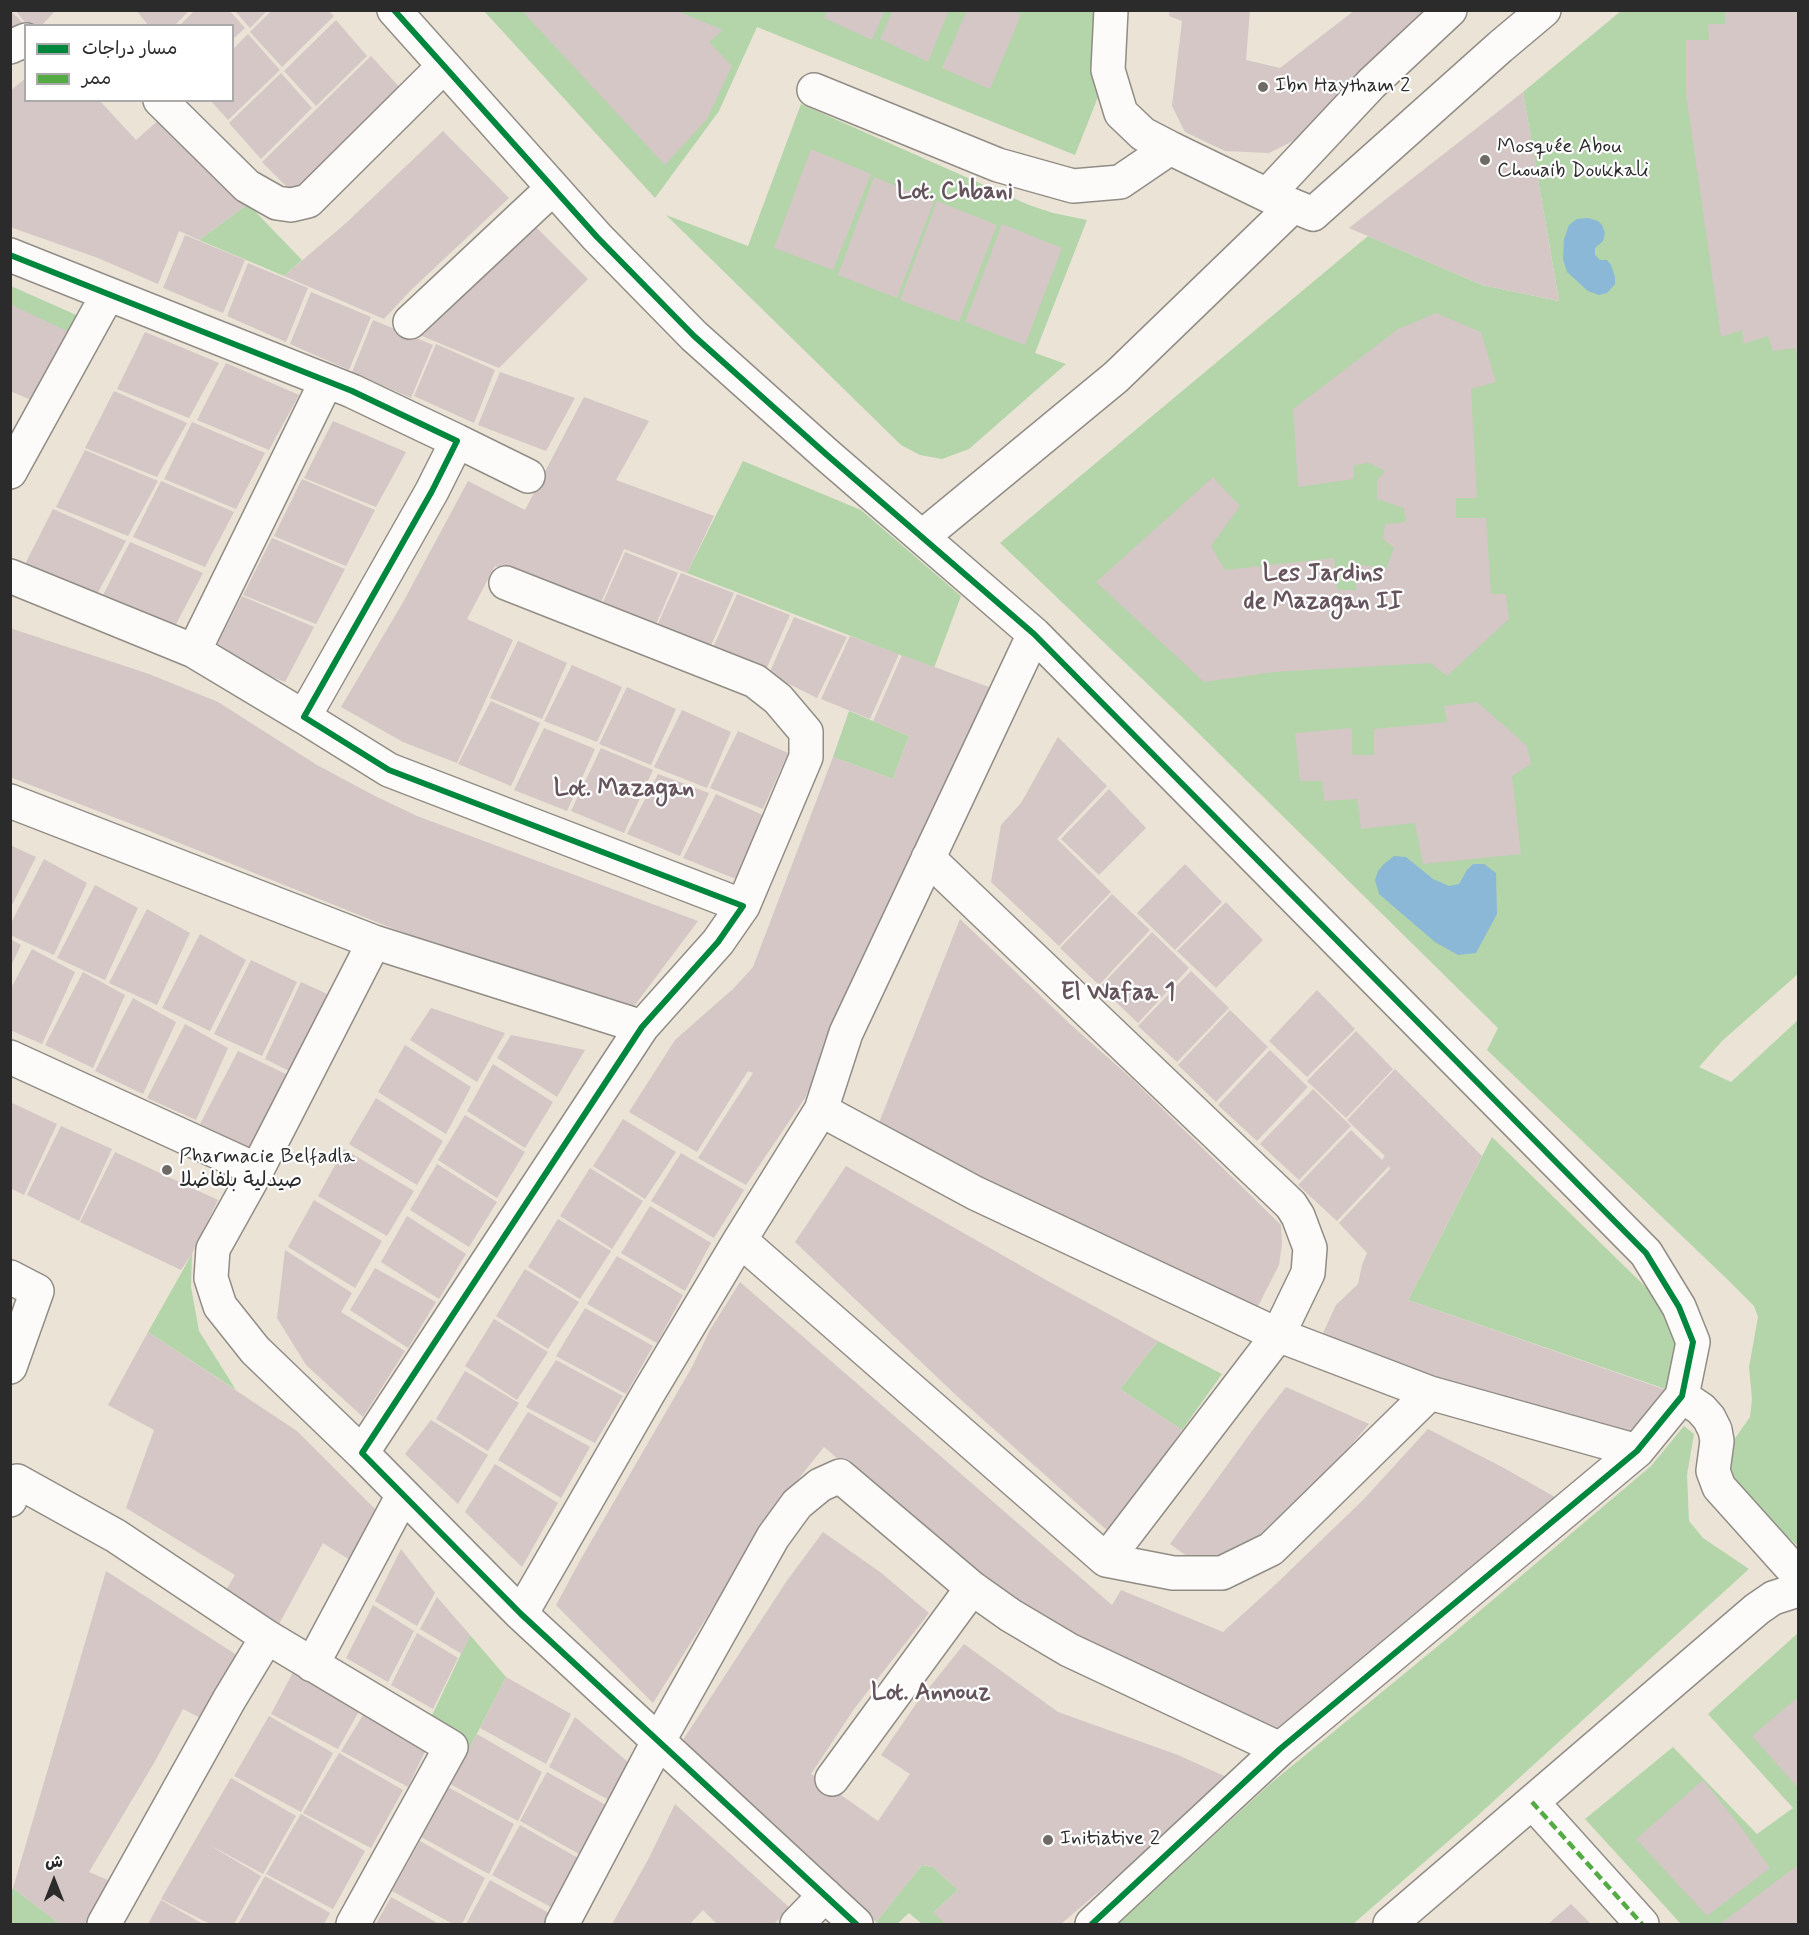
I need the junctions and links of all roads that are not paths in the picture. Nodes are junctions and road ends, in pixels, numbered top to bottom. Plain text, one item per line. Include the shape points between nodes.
1 (394, 10) edge
2 (1111, 10) edge
3 (1450, 10) edge
4 (1544, 10) edge
5 (24, 41) edge
6 (10, 47) edge
7 (444, 66) junction
8 (814, 90) dead end
9 (162, 102) edge
10 (1170, 148) junction
11 (553, 188) junction
12 (1280, 201) junction
13 (10, 255) edge
14 (108, 294) junction
15 (410, 322) dead end
16 (326, 382) junction
17 (457, 441) junction
18 (10, 472) edge
19 (528, 476) dead end
20 (922, 537) junction
21 (10, 576) edge
22 (506, 583) dead end
23 (1034, 634) junction
24 (194, 651) junction
25 (304, 717) junction
26 (10, 801) edge
27 (928, 858) junction
28 (743, 906) junction
29 (374, 942) junction
30 (642, 1027) junction
31 (10, 1057) edge
32 (821, 1110) junction
33 (257, 1170) junction
34 (740, 1240) junction
35 (10, 1277) edge
36 (1278, 1335) junction
37 (10, 1367) edge
38 (1430, 1393) junction
39 (1682, 1396) junction
40 (1636, 1451) junction
41 (362, 1453) junction
42 (13, 1486) edge
43 (403, 1495) junction
44 (1106, 1560) junction
45 (1798, 1575) edge
46 (972, 1588) junction
47 (1798, 1590) edge
48 (521, 1614) junction
49 (267, 1637) junction
50 (312, 1665) junction
51 (658, 1742) junction
52 (1280, 1749) junction
53 (832, 1779) dead end
54 (1532, 1803) junction
55 (825, 1895) junction
56 (104, 1924) edge
57 (353, 1924) edge
58 (562, 1924) edge
59 (797, 1924) edge
60 (856, 1924) edge
61 (1092, 1924) edge
62 (1390, 1924) edge
63 (1642, 1924) edge

1 - 7 street
2 - 10 street via 1108,70 1121,113 1143,134
3 - 12 street via 1372,83
4 - 12 street via 1313,214
5 - 6 street
7 - 9 street via 308,201 291,204 277,203 247,186
7 - 11 street
8 - 10 street via 998,165 1073,186 1120,182
10 - 12 street
11 - 15 street
11 - 20 street via 707,349
12 - 20 street via 1116,377
13 - 14 street
14 - 16 street
14 - 18 street
16 - 17 street
16 - 24 street
17 - 19 street
17 - 25 street
20 - 23 street
21 - 24 street
22 - 28 street via 755,681 778,699 806,732 806,758
23 - 27 street
23 - 39 street via 1646,1253 1680,1307 1693,1342
24 - 25 street
25 - 28 street via 389,770
26 - 29 street
27 - 32 street via 846,1033
27 - 36 street via 1291,1205 1310,1248 1310,1265
28 - 30 street via 718,942
29 - 30 street
29 - 33 street
30 - 41 street
31 - 33 street
32 - 34 street
32 - 36 street via 975,1193
33 - 41 street via 213,1249 211,1278 220,1306 255,1350
34 - 44 street
34 - 48 street
35 - 37 street via 37,1292
36 - 38 street
36 - 44 street
38 - 40 street
38 - 44 street via 1271,1549 1222,1573 1173,1573
39 - 40 street
39 - 45 street via 1701,1409 1715,1430 1713,1471 1719,1487
40 - 52 street
41 - 43 street
42 - 49 street via 116,1536
43 - 48 street
43 - 50 street
46 - 51 street via 840,1476 820,1485 797,1504 773,1537
46 - 52 street via 1069,1650
46 - 53 street
47 - 54 street via 1773,1598 1756,1609
48 - 51 street
49 - 50 street
49 - 56 street
50 - 57 street via 450,1748
51 - 55 street
51 - 58 street
52 - 61 street
54 - 62 street
54 - 63 street
55 - 59 street
55 - 60 street

